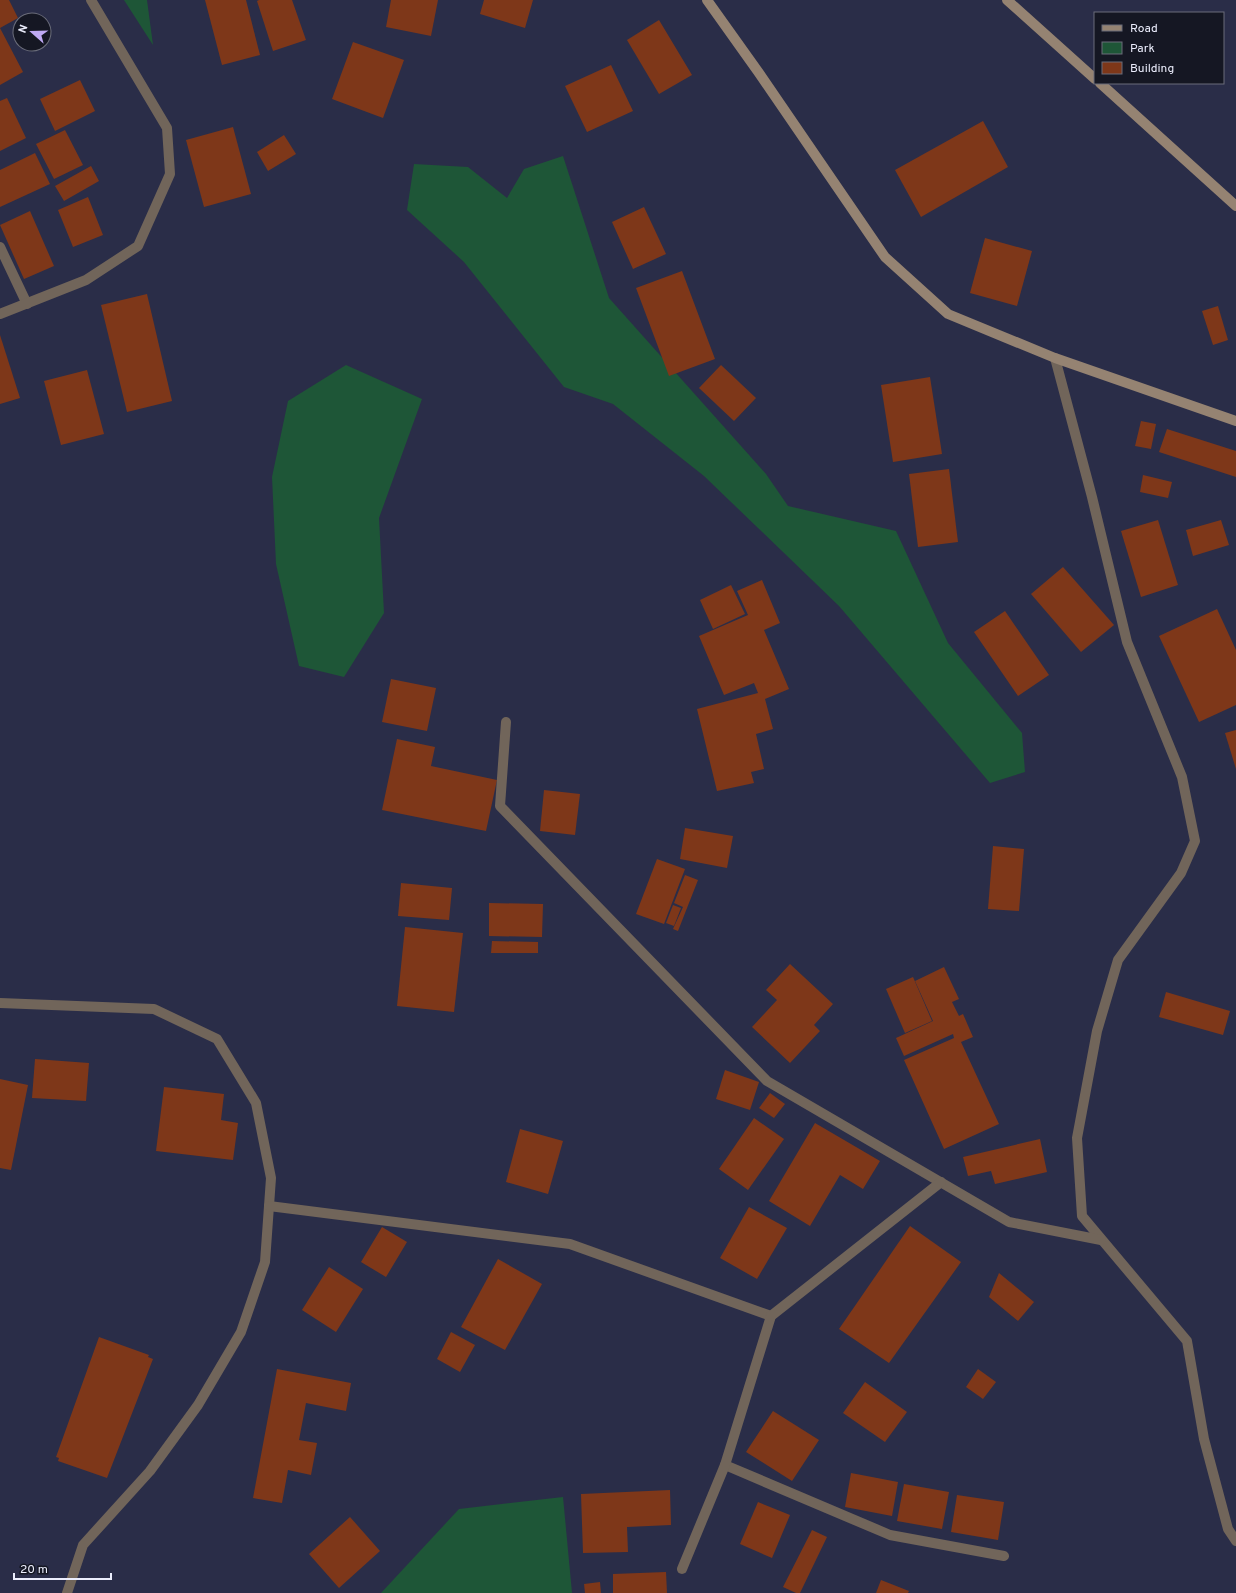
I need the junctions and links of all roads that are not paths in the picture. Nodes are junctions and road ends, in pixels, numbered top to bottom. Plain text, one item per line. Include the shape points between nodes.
1 (91, 0) edge
2 (707, 0) edge
3 (1007, 0) edge
4 (1094, 78) edge
5 (1101, 84) edge
6 (1236, 206) edge
7 (0, 247) edge
8 (27, 304) junction
9 (0, 314) edge
10 (1055, 358) junction
11 (1236, 421) edge
12 (506, 722) dead end
13 (0, 1003) edge
14 (942, 1182) junction
15 (269, 1206) junction
16 (1101, 1240) junction
17 (770, 1316) junction
18 (725, 1465) junction
19 (1236, 1541) edge
20 (1004, 1556) dead end
21 (682, 1570) dead end
22 (67, 1593) edge

1 - 8 street via 167,128 170,174 138,246 86,280
2 - 10 street via 885,257 948,314
3 - 4 street
5 - 6 street
7 - 8 street
8 - 9 street
10 - 11 street
10 - 16 street via 1127,642 1182,777 1195,841 1181,872 1118,960 1097,1031 1077,1138 1082,1216
12 - 14 street via 500,806 767,1081
13 - 15 street via 154,1009 217,1039 256,1103 271,1178
14 - 16 street via 1009,1222
14 - 17 street
15 - 17 street via 570,1244
15 - 22 street via 265,1262 241,1332 198,1405 150,1471 83,1545
16 - 19 street via 1187,1341 1204,1438 1228,1529
17 - 18 street
18 - 20 street via 890,1535
18 - 21 street

